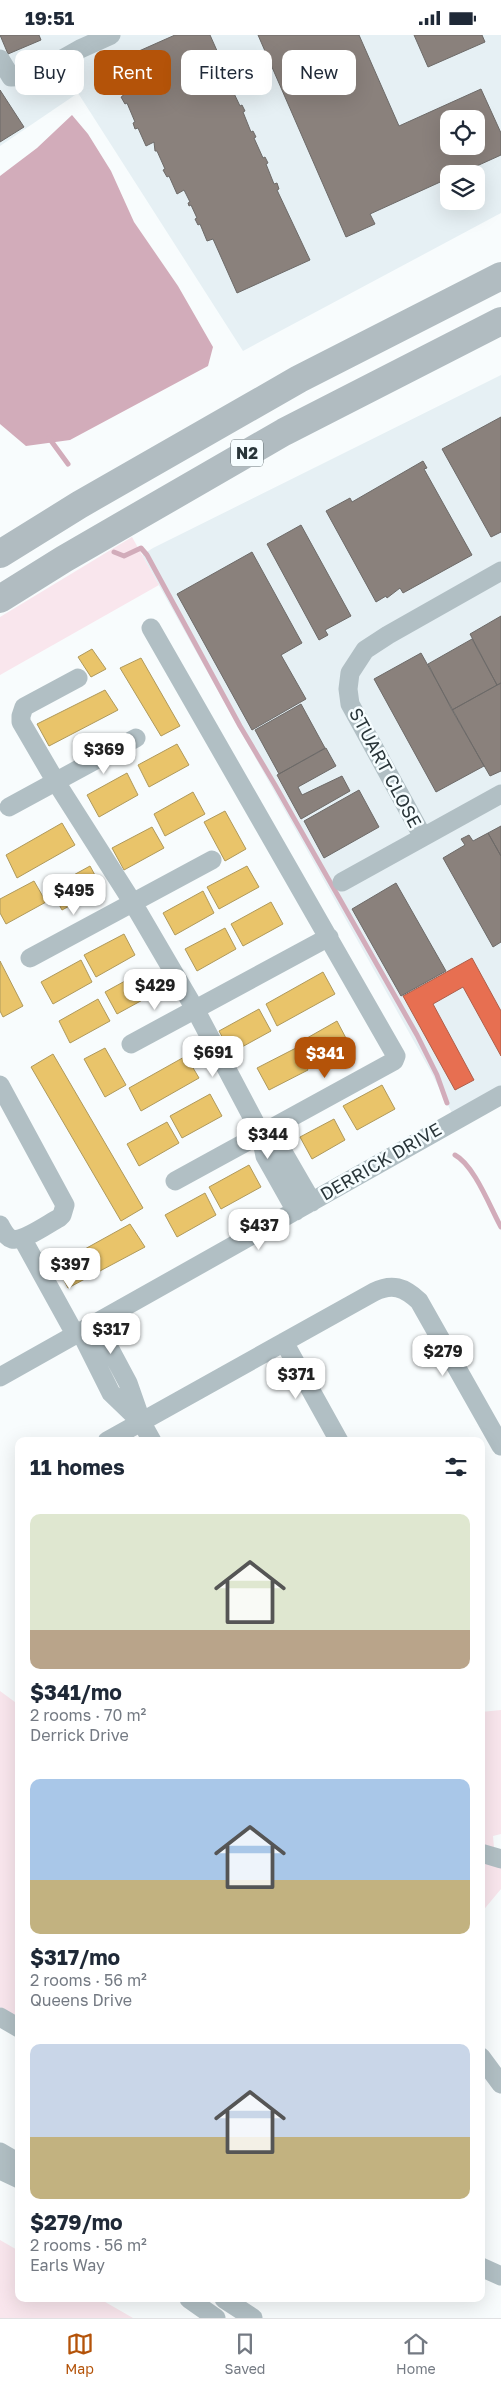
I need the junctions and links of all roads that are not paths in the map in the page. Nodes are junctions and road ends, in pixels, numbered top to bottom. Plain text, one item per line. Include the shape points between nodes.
1 (111, 35) edge
2 (0, 59) edge
3 (501, 276) edge
4 (501, 321) edge
5 (0, 554) edge
6 (501, 571) edge
7 (0, 599) edge
8 (151, 628) dead end
9 (78, 678) dead end
10 (136, 738) dead end
11 (56, 782) junction
12 (501, 794) edge
13 (8, 807) dead end
14 (423, 837) junction
15 (212, 860) dead end
16 (342, 882) dead end
17 (133, 903) junction
18 (329, 937) junction
19 (30, 958) dead end
20 (195, 1009) junction
21 (131, 1044) dead end
22 (0, 1085) edge
23 (501, 1095) edge
24 (260, 1132) junction
25 (175, 1181) dead end
26 (304, 1206) junction
27 (0, 1225) edge
28 (22, 1238) junction
29 (84, 1330) junction
30 (284, 1342) junction
31 (0, 1377) edge
32 (142, 1423) junction
33 (115, 1437) edge
34 (150, 1437) edge
35 (337, 1437) edge
36 (501, 1446) edge
37 (485, 1854) edge
38 (501, 1859) edge
39 (0, 2017) edge
40 (15, 2026) edge
41 (485, 2062) edge
42 (501, 2084) edge
43 (0, 2152) edge
44 (15, 2161) edge
45 (0, 2170) edge
46 (15, 2177) edge
47 (485, 2269) edge
48 (501, 2276) edge
49 (193, 2302) edge
50 (229, 2302) edge
51 (216, 2318) edge
52 (253, 2318) edge

1 - 2 street via 32,76 11,77
3 - 5 highway, N2 via 299,379
4 - 7 highway, N2 via 284,432
6 - 14 street, STUART CLOSE via 373,645 357,659 350,673 350,704
8 - 18 street
9 - 11 street via 24,707 21,716 21,722
10 - 11 street
11 - 13 street
11 - 17 street
12 - 14 street
14 - 16 street
15 - 17 street
17 - 19 street
17 - 20 street
18 - 20 street
18 - 24 street via 396,1059
20 - 21 street
20 - 24 street
22 - 28 street via 65,1205 62,1215
23 - 26 street, DERRICK DRIVE
24 - 25 street
24 - 26 street via 265,1156
26 - 29 street, DERRICK DRIVE
27 - 28 street via 8,1237
28 - 29 street
29 - 31 street, DERRICK DRIVE
29 - 32 street via 111,1393
30 - 32 street
30 - 35 street
30 - 36 street via 382,1288 400,1287 409,1291 425,1310
32 - 33 street
32 - 34 street
37 - 38 street
39 - 40 street
41 - 42 street
43 - 44 street
45 - 46 street
47 - 48 street
49 - 51 street
50 - 52 street

